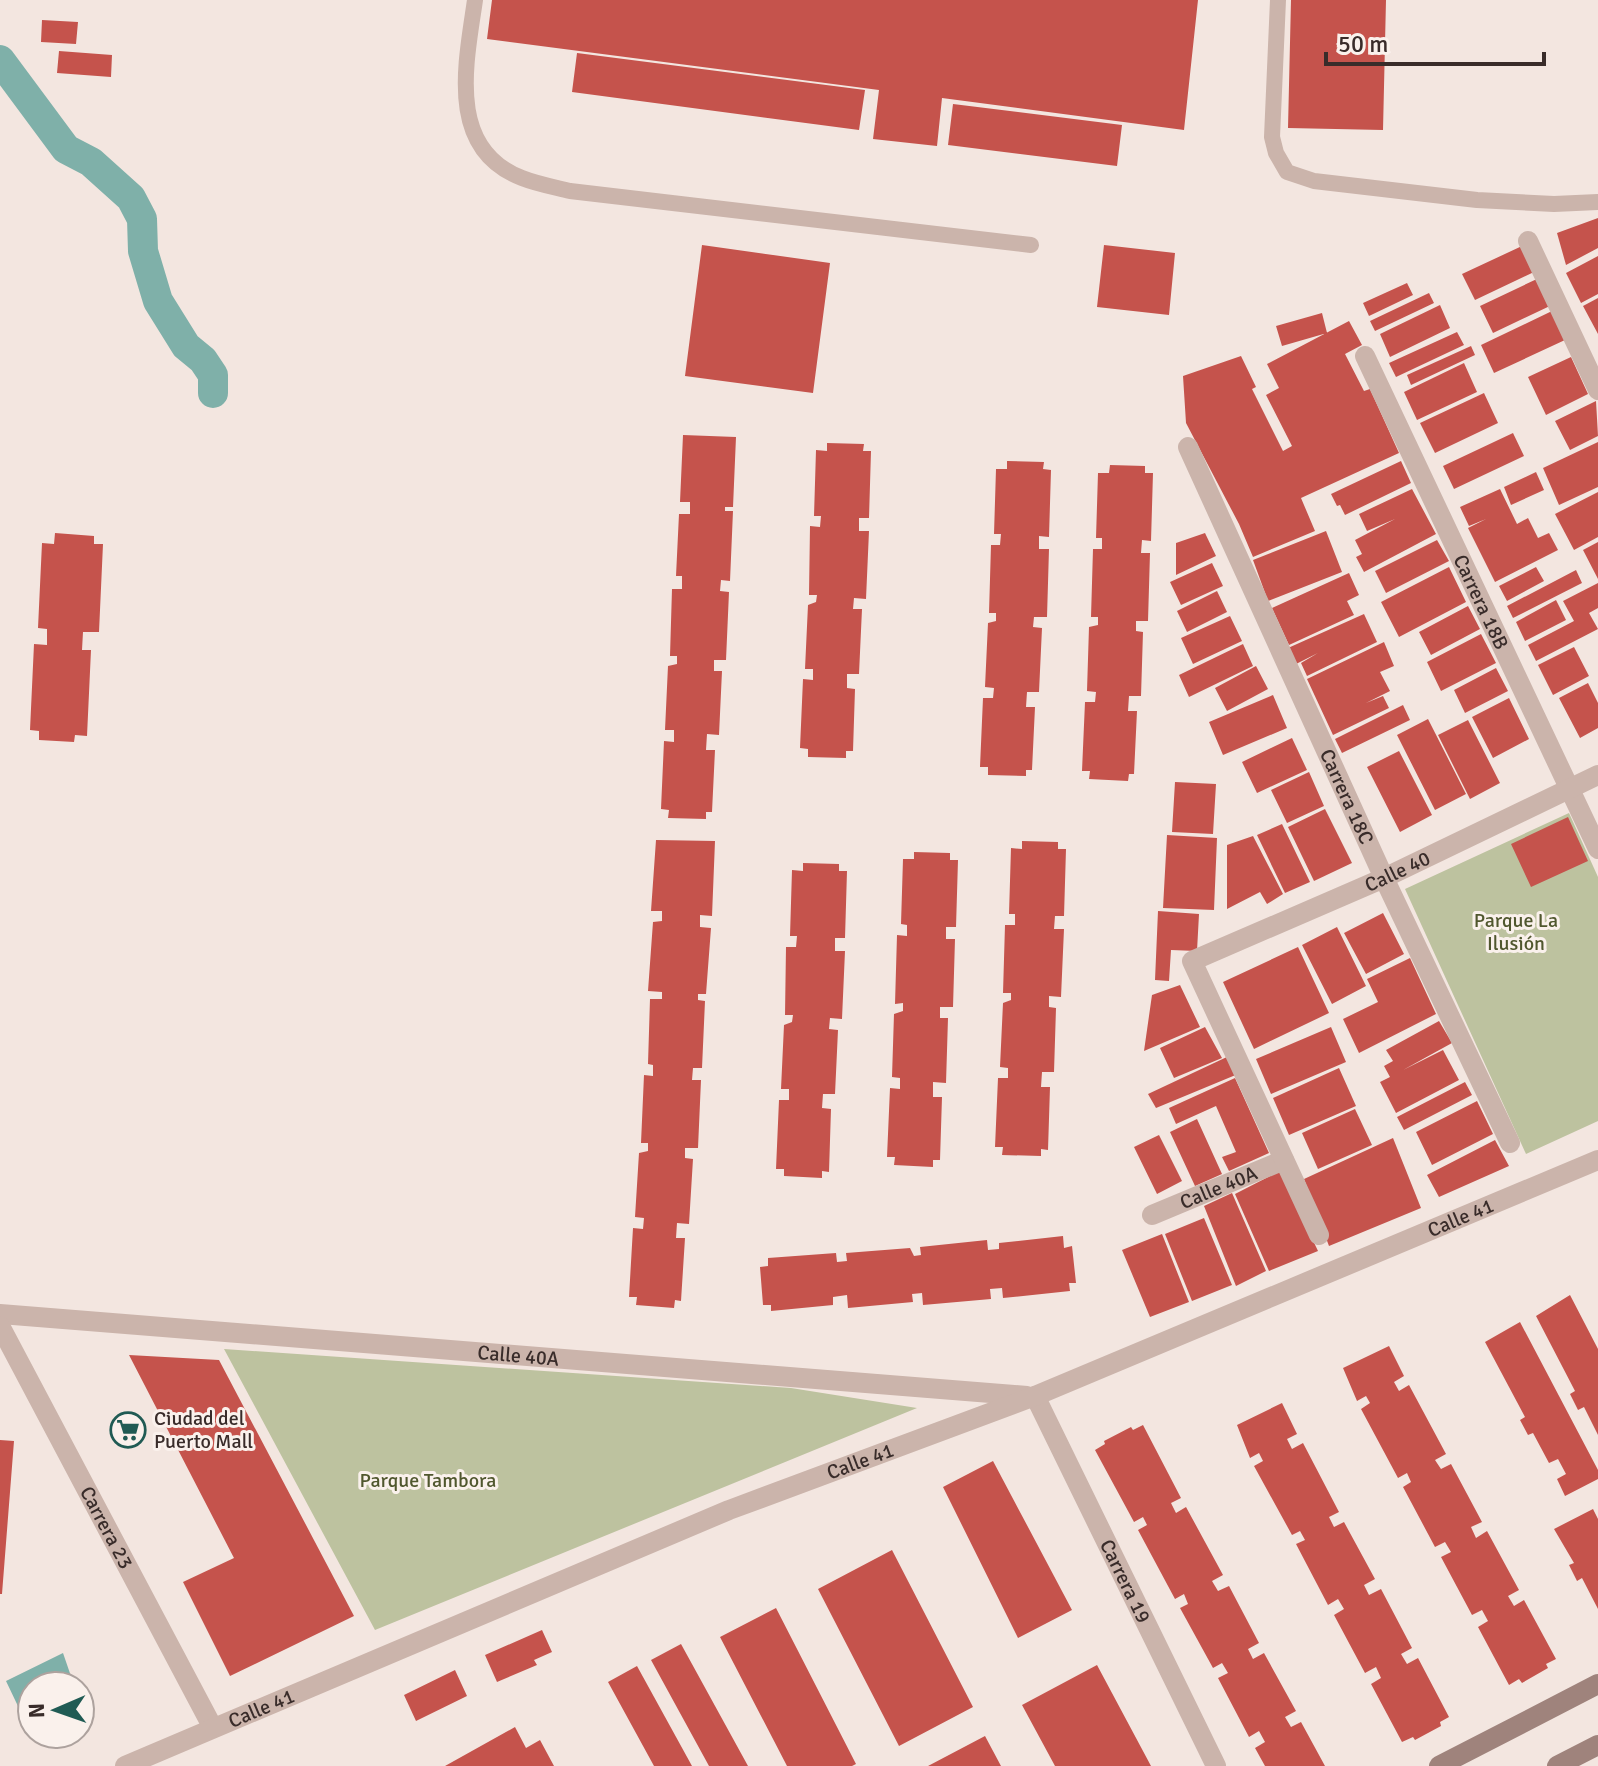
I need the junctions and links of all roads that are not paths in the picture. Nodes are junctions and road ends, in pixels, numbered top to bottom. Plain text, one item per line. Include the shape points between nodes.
1 (475, 0) edge
2 (1278, 0) edge
3 (1598, 202) edge
4 (1528, 241) dead end
5 (1031, 245) dead end
6 (1365, 356) dead end
7 (1598, 390) edge
8 (1188, 447) dead end
9 (1598, 775) edge
10 (1569, 790) junction
11 (1598, 849) edge
12 (1384, 878) junction
13 (1510, 1143) dead end
14 (1284, 1160) junction
15 (1598, 1160) edge
16 (1152, 1215) dead end
17 (1319, 1235) dead end
18 (0, 1314) edge
19 (0, 1326) edge
20 (1035, 1396) junction
21 (1598, 1684) edge
22 (213, 1728) junction
23 (1598, 1745) edge
24 (125, 1766) edge
25 (1216, 1766) edge
26 (1439, 1766) edge
27 (1557, 1766) edge

1 - 5 lane via 465,73 469,120 488,157 521,178 570,191
2 - 3 lane via 1272,137 1287,172 1314,181 1477,200
4 - 7 street
6 - 10 street, Carrera 18B
8 - 12 street, Carrera 18C
9 - 10 street, Calle 40
10 - 11 street, Carrera 18B
10 - 12 street, Calle 40
12 - 13 street, Carrera 18C
12 - 14 street, Calle 40 via 1192,961
14 - 16 street, Calle 40A
14 - 17 street
15 - 20 street, Calle 41
18 - 20 street, Calle 40A
19 - 22 street, Carrera 23
20 - 22 street, Calle 41 via 729,1510
20 - 25 street, Carrera 19
21 - 26 main road
22 - 24 street, Calle 41
23 - 27 main road

